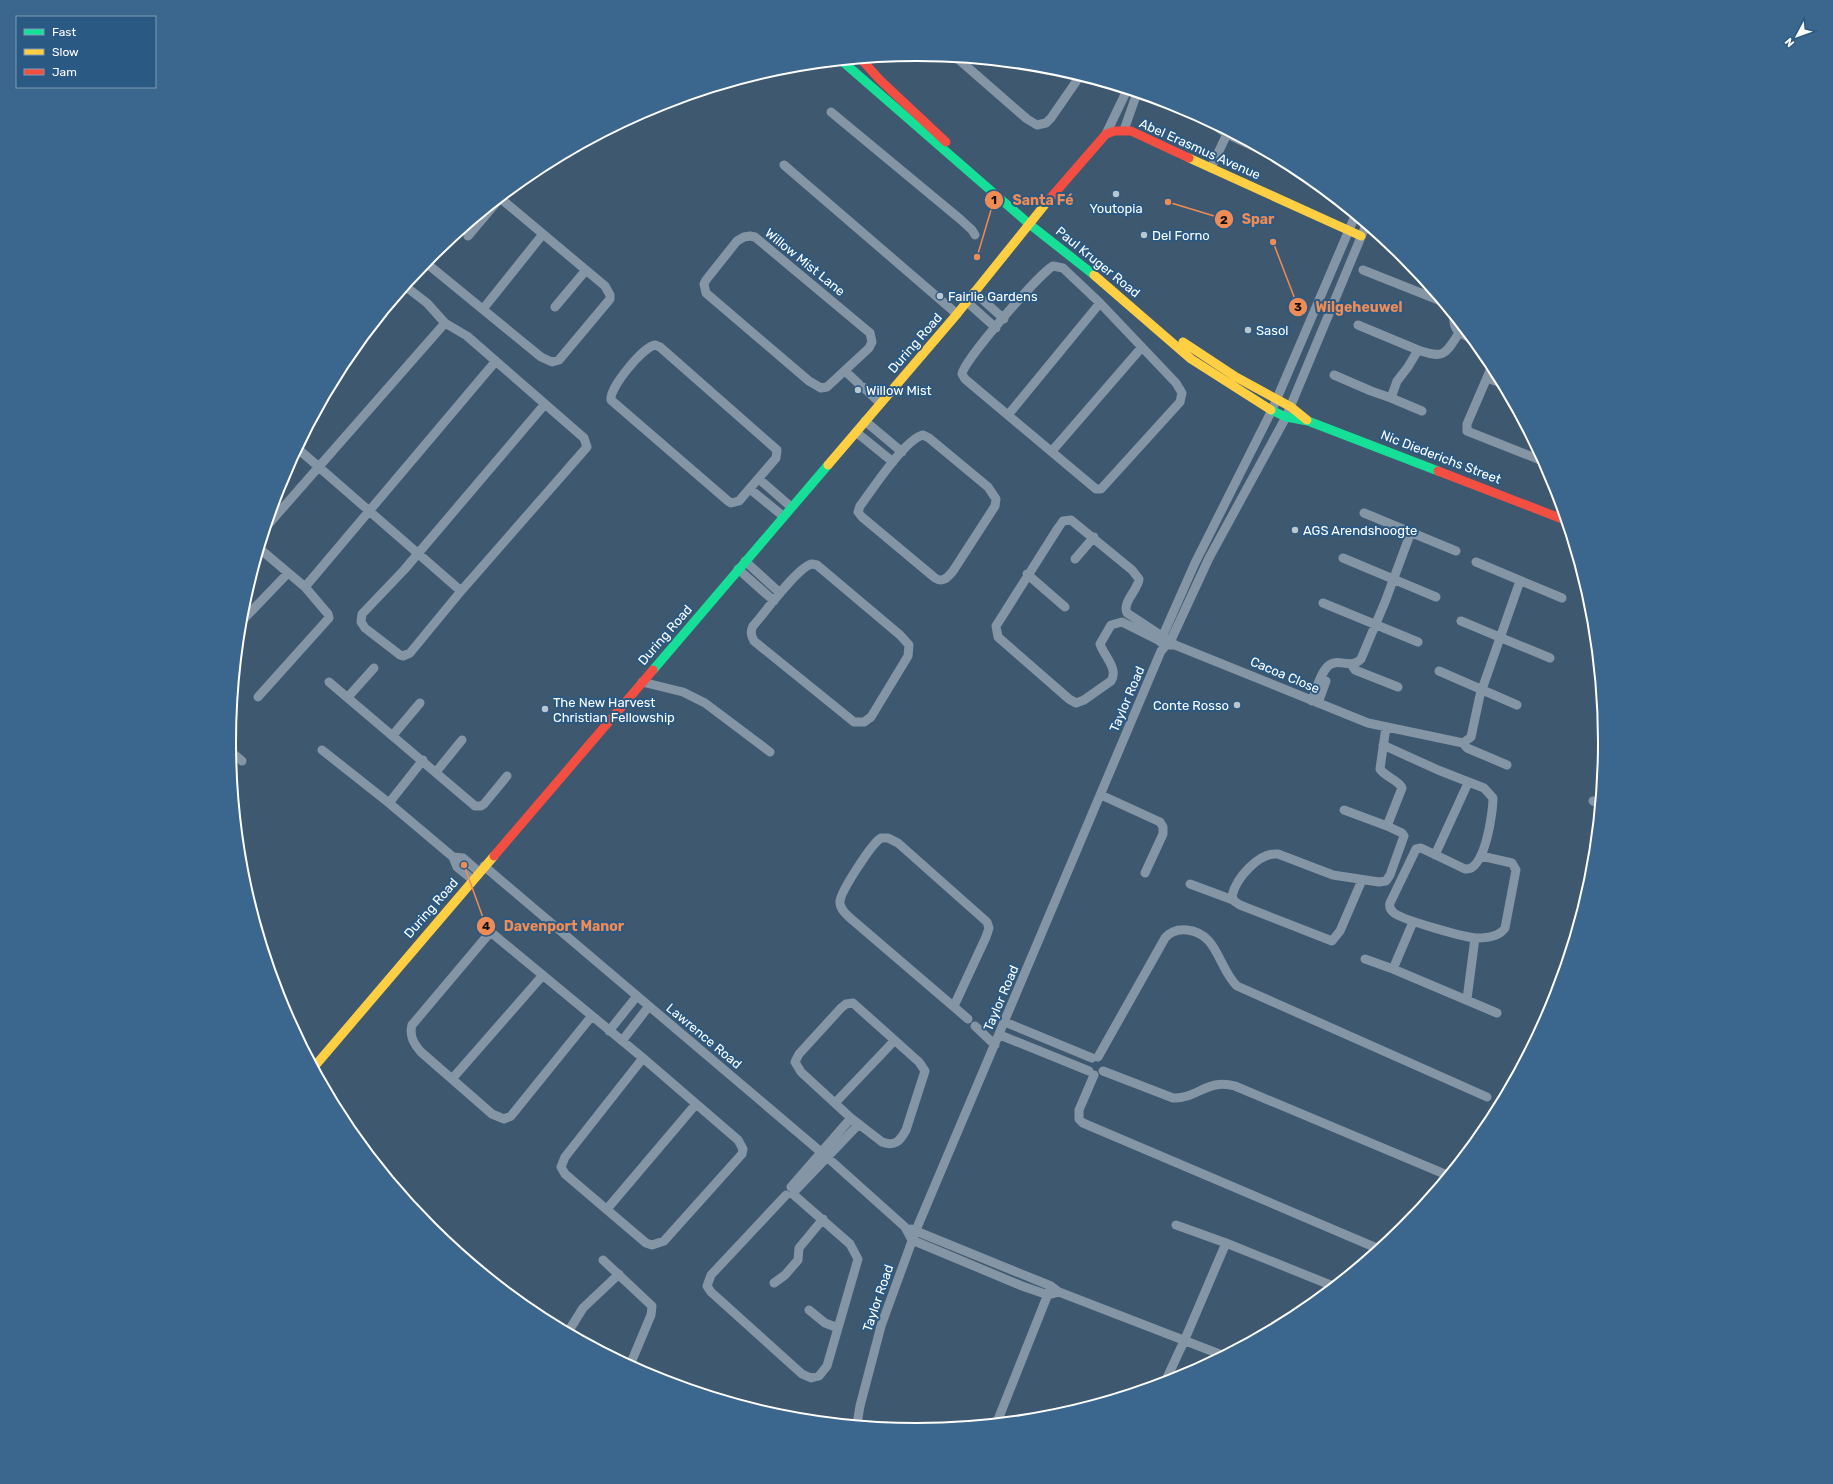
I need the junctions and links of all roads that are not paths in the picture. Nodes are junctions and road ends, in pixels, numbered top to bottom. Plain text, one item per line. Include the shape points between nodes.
1 (962, 62) edge
2 (864, 63) edge
3 (847, 65) edge
4 (1077, 80) edge
5 (1125, 94) edge
6 (1136, 97) edge
7 (831, 112) dead end
8 (1124, 130) junction
9 (1106, 134) junction
10 (1226, 135) edge
11 (784, 166) dead end
12 (1211, 168) junction
13 (503, 201) edge
14 (486, 215) edge
15 (1030, 220) junction
16 (1353, 220) edge
17 (1364, 229) edge
18 (1348, 230) junction
19 (543, 234) junction
20 (976, 235) dead end
21 (468, 236) dead end
22 (1361, 236) junction
23 (430, 266) edge
24 (586, 270) junction
25 (1363, 270) dead end
26 (408, 288) edge
27 (974, 292) junction
28 (1433, 298) edge
29 (967, 302) junction
30 (1100, 303) junction
31 (555, 307) dead end
32 (483, 309) junction
33 (957, 314) junction
34 (1004, 319) junction
35 (445, 323) junction
36 (1454, 323) edge
37 (1358, 325) dead end
38 (996, 328) junction
39 (1459, 333) junction
40 (1462, 334) edge
41 (1142, 347) junction
42 (1418, 350) junction
43 (495, 362) junction
44 (845, 371) junction
45 (1489, 374) edge
46 (1334, 375) dead end
47 (1487, 378) junction
48 (1493, 380) edge
49 (1391, 398) junction
50 (1277, 399) junction
51 (880, 403) junction
52 (545, 404) junction
53 (1291, 406) junction
54 (1272, 410) junction
55 (1422, 411) dead end
56 (1008, 415) junction
57 (1286, 417) junction
58 (865, 421) junction
59 (1308, 421) junction
60 (856, 432) junction
61 (1052, 451) junction
62 (301, 452) edge
63 (902, 452) junction
64 (1535, 458) edge
65 (893, 462) junction
66 (319, 468) junction
67 (759, 479) junction
68 (750, 489) junction
69 (791, 507) junction
70 (369, 511) junction
71 (1364, 513) dead end
72 (783, 516) junction
73 (1559, 518) edge
74 (273, 520) edge
75 (1411, 532) junction
76 (1094, 537) junction
77 (1456, 551) dead end
78 (263, 552) edge
79 (417, 553) junction
80 (1343, 558) dead end
81 (1075, 559) dead end
82 (745, 561) junction
83 (1476, 562) dead end
84 (738, 569) junction
85 (288, 573) junction
86 (1027, 574) junction
87 (1393, 579) junction
88 (1520, 581) junction
89 (305, 587) junction
90 (461, 592) junction
91 (780, 594) junction
92 (1436, 597) dead end
93 (1562, 598) dead end
94 (774, 601) junction
95 (1323, 603) dead end
96 (1065, 607) dead end
97 (248, 615) edge
98 (1462, 621) dead end
99 (1375, 624) junction
100 (1500, 637) junction
101 (1418, 642) dead end
102 (1166, 643) junction
103 (1550, 658) dead end
104 (1351, 664) junction
105 (374, 668) dead end
106 (1439, 671) dead end
107 (329, 682) dead end
108 (642, 682) junction
109 (1398, 687) dead end
110 (1482, 691) junction
111 (258, 697) dead end
112 (348, 697) junction
113 (1315, 702) junction
114 (420, 703) dead end
115 (1517, 706) dead end
116 (1386, 727) junction
117 (393, 735) junction
118 (462, 740) dead end
119 (1463, 743) junction
120 (1383, 745) junction
121 (322, 750) dead end
122 (770, 752) dead end
123 (236, 756) edge
124 (423, 760) junction
125 (242, 761) dead end
126 (1507, 765) dead end
127 (436, 772) junction
128 (507, 776) dead end
129 (1468, 783) junction
130 (1101, 794) junction
131 (390, 803) junction
132 (1344, 810) dead end
133 (1387, 826) junction
134 (1436, 855) junction
135 (1481, 856) junction
136 (453, 857) junction
137 (482, 869) junction
138 (1144, 872) dead end
139 (473, 880) junction
140 (1362, 880) junction
141 (1190, 884) dead end
142 (1233, 900) junction
143 (1413, 922) junction
144 (1475, 938) junction
145 (1365, 960) dead end
146 (1393, 969) junction
147 (543, 975) junction
148 (637, 996) junction
149 (1467, 999) junction
150 (649, 1006) junction
151 (954, 1006) junction
152 (1496, 1013) dead end
153 (591, 1017) junction
154 (968, 1019) dead end
155 (1005, 1022) junction
156 (976, 1026) dead end
157 (609, 1031) junction
158 (1000, 1035) junction
159 (622, 1041) junction
160 (894, 1041) junction
161 (995, 1045) junction
162 (643, 1058) junction
163 (1095, 1058) junction
164 (317, 1063) edge
165 (1104, 1071) junction
166 (1091, 1073) junction
167 (452, 1079) junction
168 (1487, 1097) dead end
169 (696, 1104) junction
170 (835, 1104) junction
171 (855, 1121) junction
172 (825, 1156) junction
173 (1443, 1173) edge
174 (791, 1192) junction
175 (607, 1209) junction
176 (823, 1219) junction
177 (1176, 1225) dead end
178 (905, 1227) junction
179 (916, 1230) junction
180 (912, 1240) junction
181 (1226, 1243) junction
182 (1374, 1247) edge
183 (603, 1260) dead end
184 (619, 1274) junction
185 (774, 1283) dead end
186 (1328, 1284) edge
187 (1049, 1290) junction
188 (809, 1310) dead end
189 (570, 1328) edge
190 (838, 1328) junction
191 (1185, 1340) junction
192 (1218, 1353) edge
193 (872, 1358) junction
194 (632, 1360) edge
195 (1169, 1374) edge
196 (999, 1418) edge
197 (852, 1420) edge
198 (858, 1420) edge

1 - 4 street via 1037,125 1046,123 1051,118
2 - 15 street, Paul Kruger Road
3 - 15 street, Paul Kruger Road
5 - 9 street
6 - 8 street
7 - 20 street
8 - 9 street, Abel Erasmus Avenue
8 - 12 street, Abel Erasmus Avenue
9 - 15 street
10 - 12 street
11 - 33 street
12 - 18 street, Abel Erasmus Avenue
13 - 19 street
14 - 21 street
15 - 27 street, During Road
15 - 50 street, Paul Kruger Road via 1193,350 1236,378
15 - 54 street, Paul Kruger Road via 1191,359
16 - 18 street, Taylor Road
17 - 22 street, Taylor Road
18 - 22 street, Abel Erasmus Avenue
18 - 50 street, Taylor Road
19 - 24 street
19 - 32 street
22 - 53 street, Taylor Road
23 - 32 street
24 - 31 street
24 - 32 street via 605,286 610,299 557,362 547,361
25 - 28 street
26 - 35 street via 427,303
27 - 29 street, During Road
27 - 34 street
29 - 33 street, During Road
29 - 38 street
30 - 34 street via 1063,268 1053,266 1042,274
30 - 41 street
30 - 56 street
33 - 51 street, During Road
34 - 38 street
35 - 43 street via 462,332
35 - 66 street
36 - 39 street
37 - 42 street
38 - 56 street via 965,365 962,374
39 - 40 street
39 - 42 street via 1441,355 1434,356
41 - 61 street
41 - 61 street via 1180,388 1180,402 1101,489 1096,489
42 - 49 street via 1397,380
43 - 52 street
43 - 70 street
44 - 44 street, Willow Mist Lane via 827,387 816,386 706,293 706,280 740,239 755,237 870,333 870,346
44 - 51 street
45 - 47 street
46 - 49 street
47 - 48 street
47 - 64 street via 1467,424 1467,430
49 - 55 street
50 - 53 street, Paul Kruger Road
50 - 54 street, Taylor Road
51 - 58 street, During Road
52 - 79 street
52 - 90 street via 584,438 587,447
53 - 57 street, Taylor Road
53 - 59 street, Nic Diederichs Street
54 - 57 street, Paul Kruger Road
54 - 102 street, Taylor Road via 1195,563
56 - 61 street
57 - 59 street, Nic Diederichs Street
57 - 102 street, Taylor Road
58 - 60 street, During Road
58 - 63 street
59 - 73 street, Nic Diederichs Street
60 - 65 street
60 - 69 street, During Road
62 - 66 street
63 - 65 street
63 - 65 street via 918,437 926,436 988,487 996,499 995,506 952,572 944,580 935,578 858,512
66 - 70 street
66 - 74 street
67 - 68 street
67 - 68 street via 778,456 774,446 660,347 655,345 647,348 612,391 610,396 614,404 728,501 739,501
67 - 69 street
68 - 72 street
69 - 72 street, During Road
70 - 79 street
70 - 89 street
71 - 75 street
72 - 82 street, During Road
75 - 77 street
75 - 87 street
76 - 81 street
76 - 86 street via 1075,522 1063,521
76 - 102 street via 1139,579 1138,586 1126,604 1127,613
78 - 85 street
79 - 90 street
79 - 90 street via 362,614 361,622 365,628 400,655 407,656
80 - 87 street
82 - 84 street, During Road
82 - 91 street
83 - 88 street
84 - 94 street
84 - 108 street, During Road
85 - 89 street
85 - 97 street
86 - 96 street
86 - 102 street via 999,620 996,632 998,637 1072,702 1084,700 1113,676 1114,670 1100,644 1111,625 1122,622
87 - 92 street
87 - 99 street
88 - 93 street
88 - 100 street
89 - 111 street via 329,618
91 - 94 street
91 - 94 street via 803,567 817,565 906,641 908,656 867,720 854,722 754,641 751,630
95 - 99 street
98 - 100 street
99 - 101 street
99 - 104 street via 1360,659
100 - 103 street
100 - 110 street
102 - 113 street, Cacoa Close
102 - 130 street, Taylor Road
104 - 109 street via 1355,670
104 - 113 street via 1330,664 1323,674
105 - 112 street
106 - 110 street
107 - 112 street
108 - 122 street via 683,692 695,698
108 - 137 street, During Road
110 - 115 street
110 - 119 street via 1471,737
112 - 117 street
113 - 116 street, Cacoa Close via 1362,721
114 - 117 street
116 - 119 street, Cacoa Close
116 - 120 street
117 - 124 street
118 - 127 street
119 - 126 street via 1467,748
120 - 129 street
120 - 133 street via 1380,769 1402,788
121 - 131 street
123 - 125 street
124 - 127 street
124 - 131 street
127 - 128 street via 477,806 484,804
129 - 134 street
129 - 135 street via 1484,788 1493,798 1492,817
130 - 138 street via 1160,822 1163,827 1163,834
130 - 155 street, Taylor Road
131 - 136 street
132 - 133 street
133 - 140 street via 1404,836 1390,875 1383,882
134 - 135 street via 1469,870
134 - 143 street via 1421,848 1416,849 1390,903 1393,912
135 - 144 street via 1506,861 1516,870 1505,928 1492,937
136 - 137 street, Lawrence Road via 463,858
136 - 139 street via 457,866
137 - 139 street, During Road
137 - 148 street, Lawrence Road
139 - 164 street, During Road
140 - 142 street via 1333,875 1272,853 1257,861 1241,878 1233,892
140 - 142 street via 1340,931 1332,941
141 - 142 street
143 - 144 street
143 - 146 street
144 - 149 street
145 - 146 street
146 - 149 street
147 - 153 street
147 - 167 street
147 - 167 street via 496,935 491,934 487,937 412,1025 410,1031 416,1046
148 - 150 street, Lawrence Road
148 - 157 street
149 - 152 street
150 - 159 street
150 - 172 street, Lawrence Road
151 - 151 street via 986,937 987,922 898,842 881,838 844,891 840,902 842,908 849,918
151 - 154 street
153 - 157 street
153 - 167 street via 508,1118 497,1117
155 - 158 street, Taylor Road
155 - 163 street
156 - 161 street
157 - 159 street
158 - 161 street, Taylor Road
158 - 166 street
159 - 162 street
160 - 170 street
160 - 170 street via 853,1003 841,1008 799,1054 795,1062 801,1072
160 - 171 street via 919,1062 925,1071 906,1130 897,1143 888,1145
161 - 179 street, Taylor Road
162 - 169 street
162 - 175 street via 561,1167
163 - 165 street via 1105,1064
163 - 166 street via 1088,1064
163 - 168 street via 1165,938 1174,931 1192,930 1211,942 1226,973 1237,986
165 - 166 street
165 - 173 street via 1173,1098 1221,1083 1235,1086
166 - 182 street via 1079,1110 1083,1123
169 - 175 street
169 - 175 street via 742,1144 742,1154 660,1243 646,1243
170 - 171 street
171 - 172 street
172 - 174 street
172 - 178 street, Lawrence Road
174 - 176 street
174 - 190 street via 711,1275 707,1286 710,1292 802,1374 811,1378 819,1376 824,1370
176 - 185 street via 799,1248 798,1260
176 - 190 street via 850,1244 858,1259
177 - 181 street
178 - 179 street, Lawrence Road
178 - 180 street, Lawrence Road
179 - 180 street, Taylor Road
179 - 187 street, Lawrence Road
180 - 187 street via 1022,1286
180 - 193 street, Taylor Road
181 - 186 street
181 - 191 street
183 - 184 street
184 - 189 street via 584,1308
184 - 194 street via 652,1306 651,1315
187 - 191 street
187 - 196 street
188 - 190 street via 823,1322
191 - 192 street
191 - 195 street
193 - 197 street, Taylor Road via 858,1389
193 - 198 street, Taylor Road

